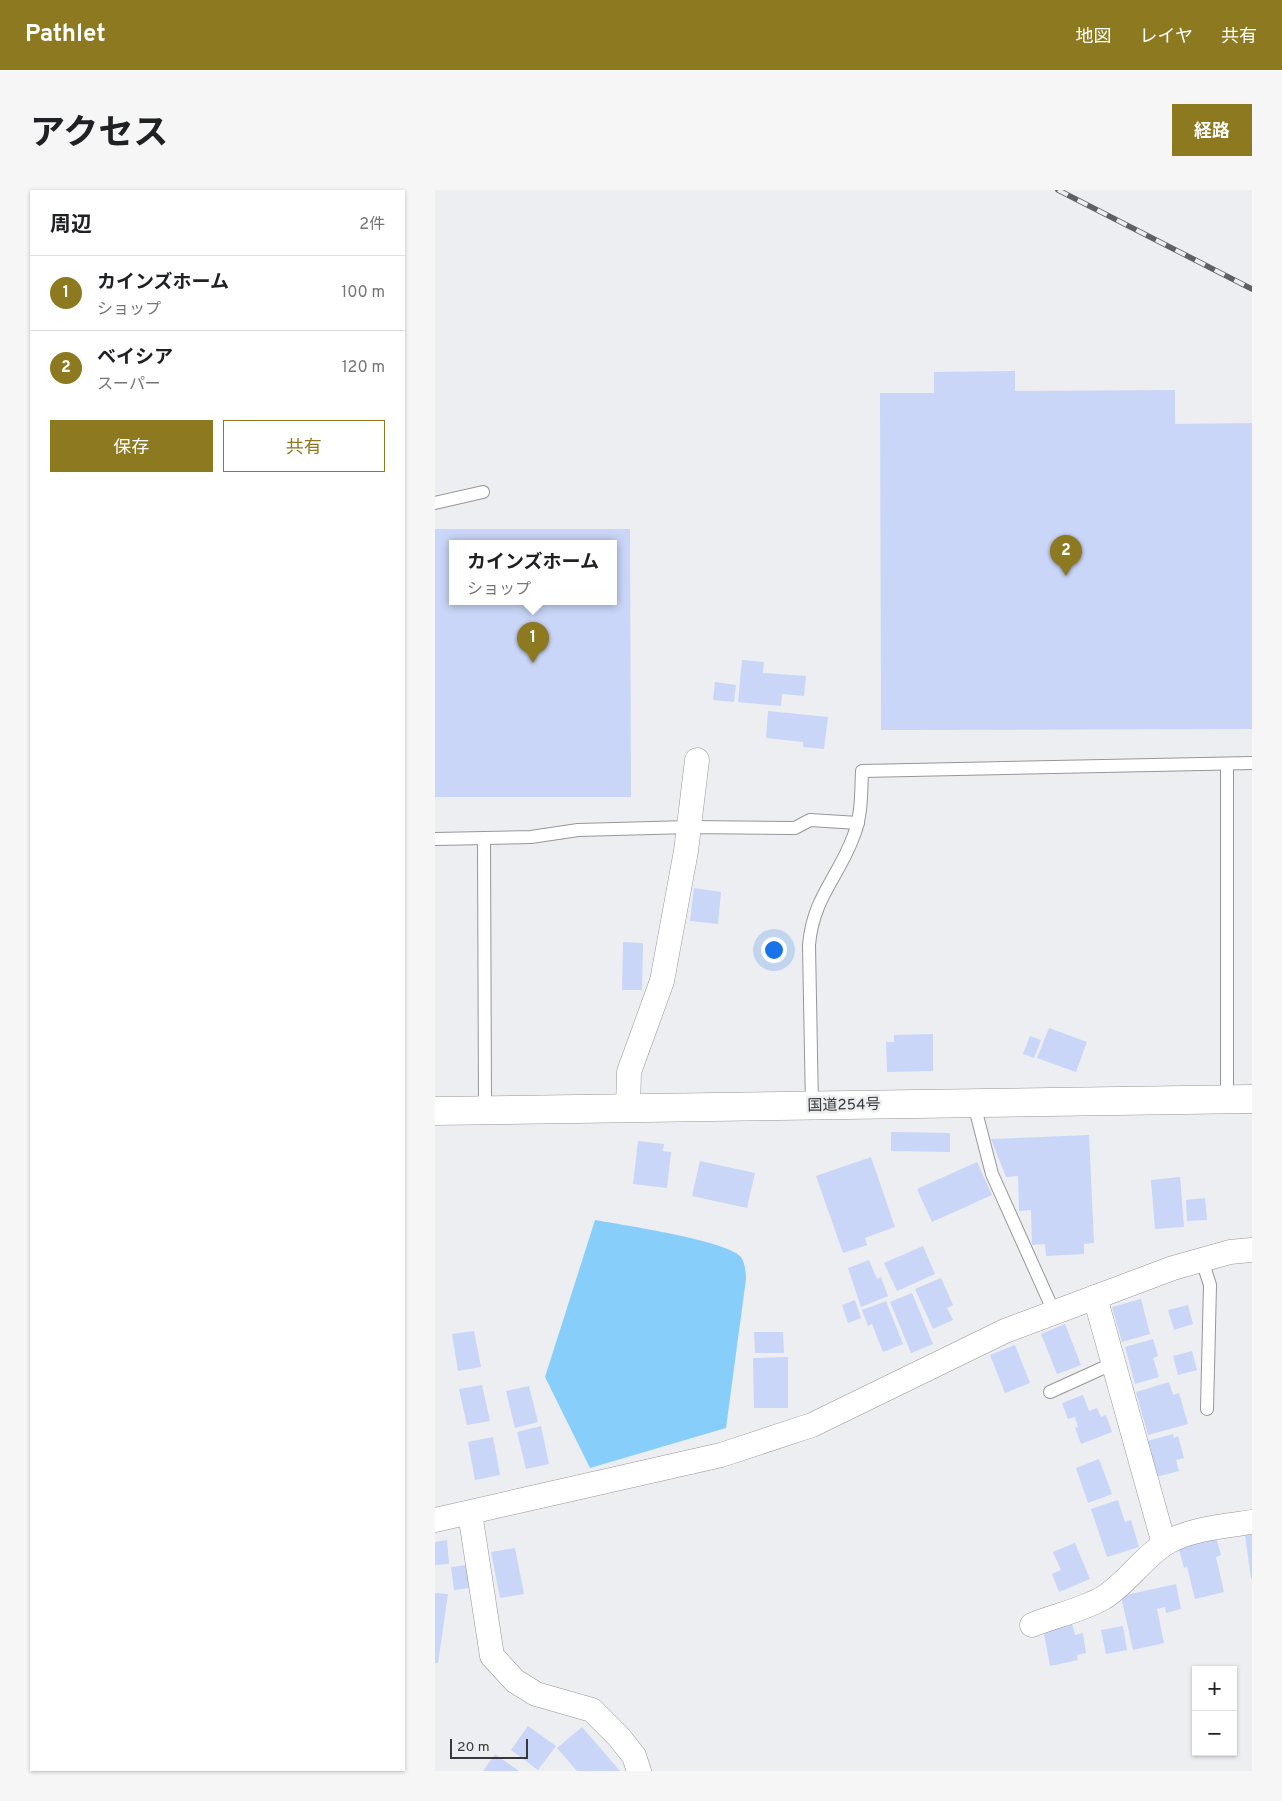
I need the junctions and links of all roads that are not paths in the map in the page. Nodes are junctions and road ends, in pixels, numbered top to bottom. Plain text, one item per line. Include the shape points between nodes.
1 (483, 492) dead end
2 (435, 503) edge
3 (697, 760) dead end
4 (1252, 763) edge
5 (1227, 764) junction
6 (858, 823) junction
7 (689, 827) junction
8 (435, 838) edge
9 (484, 838) junction
10 (1239, 1099) edge
11 (974, 1104) junction
12 (812, 1106) junction
13 (628, 1109) junction
14 (485, 1110) junction
15 (435, 1111) edge
16 (1252, 1250) edge
17 (1202, 1260) junction
18 (1095, 1297) junction
19 (1054, 1312) junction
20 (1114, 1363) junction
21 (1050, 1392) dead end
22 (1207, 1409) dead end
23 (470, 1513) junction
24 (435, 1520) edge
25 (1252, 1522) edge
26 (1164, 1544) junction
27 (1032, 1625) dead end
28 (639, 1771) edge

1 - 2 lane
3 - 7 street
4 - 5 lane
5 - 6 lane via 861,770
5 - 10 lane
6 - 7 lane via 810,820 795,828
6 - 12 lane via 849,850 817,905 811,925
7 - 9 lane via 579,830 531,837
7 - 13 street via 662,981 629,1072
8 - 9 lane
9 - 14 lane
10 - 11 highway, 国道254号
11 - 12 highway, 国道254号
11 - 19 lane via 992,1174
12 - 13 highway, 国道254号
13 - 14 highway, 国道254号
14 - 15 highway, 国道254号
16 - 17 street
17 - 18 street
17 - 22 lane via 1210,1286
18 - 19 street
18 - 20 street
19 - 23 street via 1005,1331 813,1425 721,1455
20 - 21 lane
20 - 26 street
23 - 24 street
23 - 28 street via 491,1656 515,1681 536,1694 592,1710 634,1756
25 - 26 street via 1186,1535
26 - 27 street via 1101,1599

